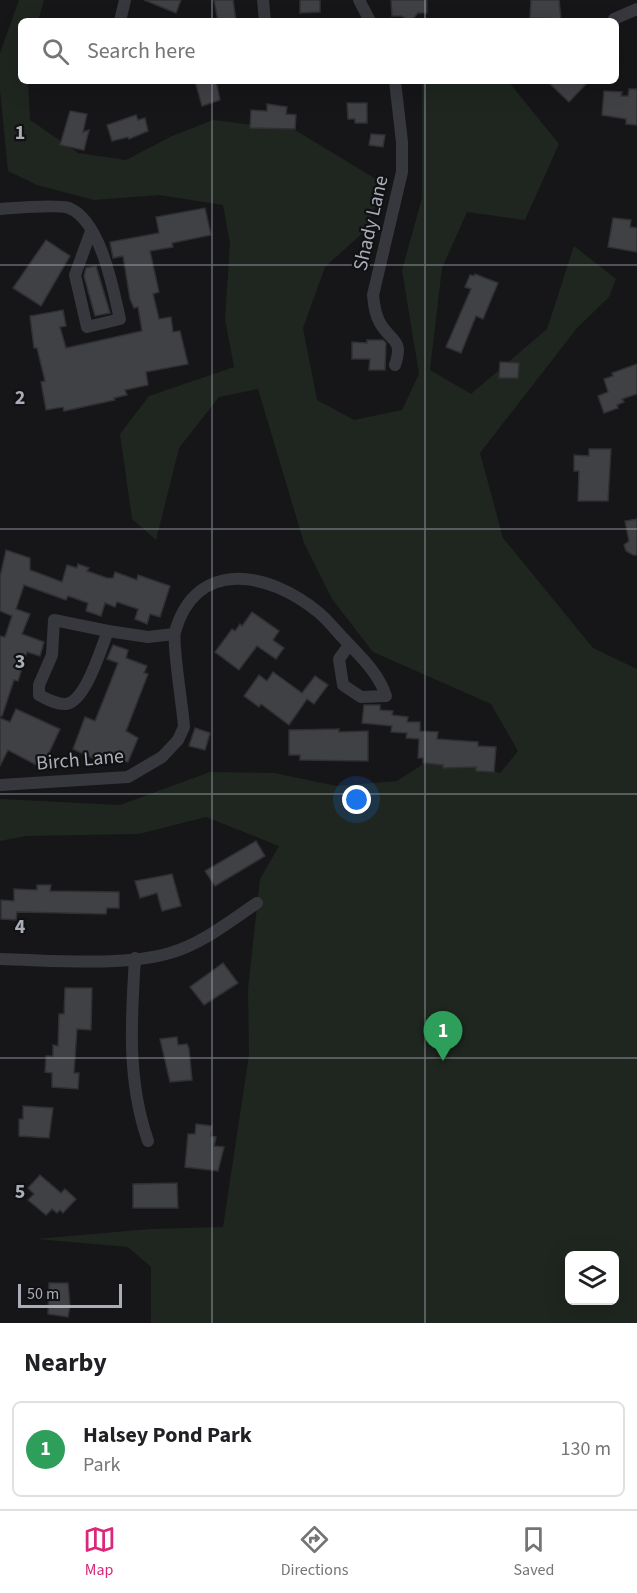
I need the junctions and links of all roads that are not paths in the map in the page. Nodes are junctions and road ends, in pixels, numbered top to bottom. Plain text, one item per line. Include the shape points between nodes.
1 (125, 0) edge
2 (263, 0) edge
3 (359, 0) edge
4 (637, 9) edge
5 (121, 18) edge
6 (265, 18) edge
7 (368, 18) edge
8 (616, 18) edge
9 (395, 84) edge
10 (0, 209) edge
11 (91, 231) junction
12 (395, 365) dead end
13 (108, 631) junction
14 (174, 634) junction
15 (349, 645) junction
16 (0, 785) edge
17 (257, 903) dead end
18 (135, 958) junction
19 (0, 959) edge
20 (148, 1141) dead end

1 - 5 street
2 - 6 street
3 - 7 street
4 - 8 street
9 - 12 street, Shady Lane via 402,172 373,295 381,326 398,345 400,352
10 - 11 street via 68,207 80,215
11 - 11 street via 106,257 120,319 87,327 75,275
13 - 13 street via 54,620 52,655 39,685 39,695 67,704 80,696
13 - 14 street via 148,637
14 - 15 street via 198,590 219,580 244,579 281,589 317,611
14 - 16 street, Birch Lane via 184,727 162,758 128,777
15 - 15 street via 382,684 386,696 361,697 343,685 339,659
17 - 18 street via 199,941 169,953
18 - 19 street via 96,962
18 - 20 street via 130,1055

